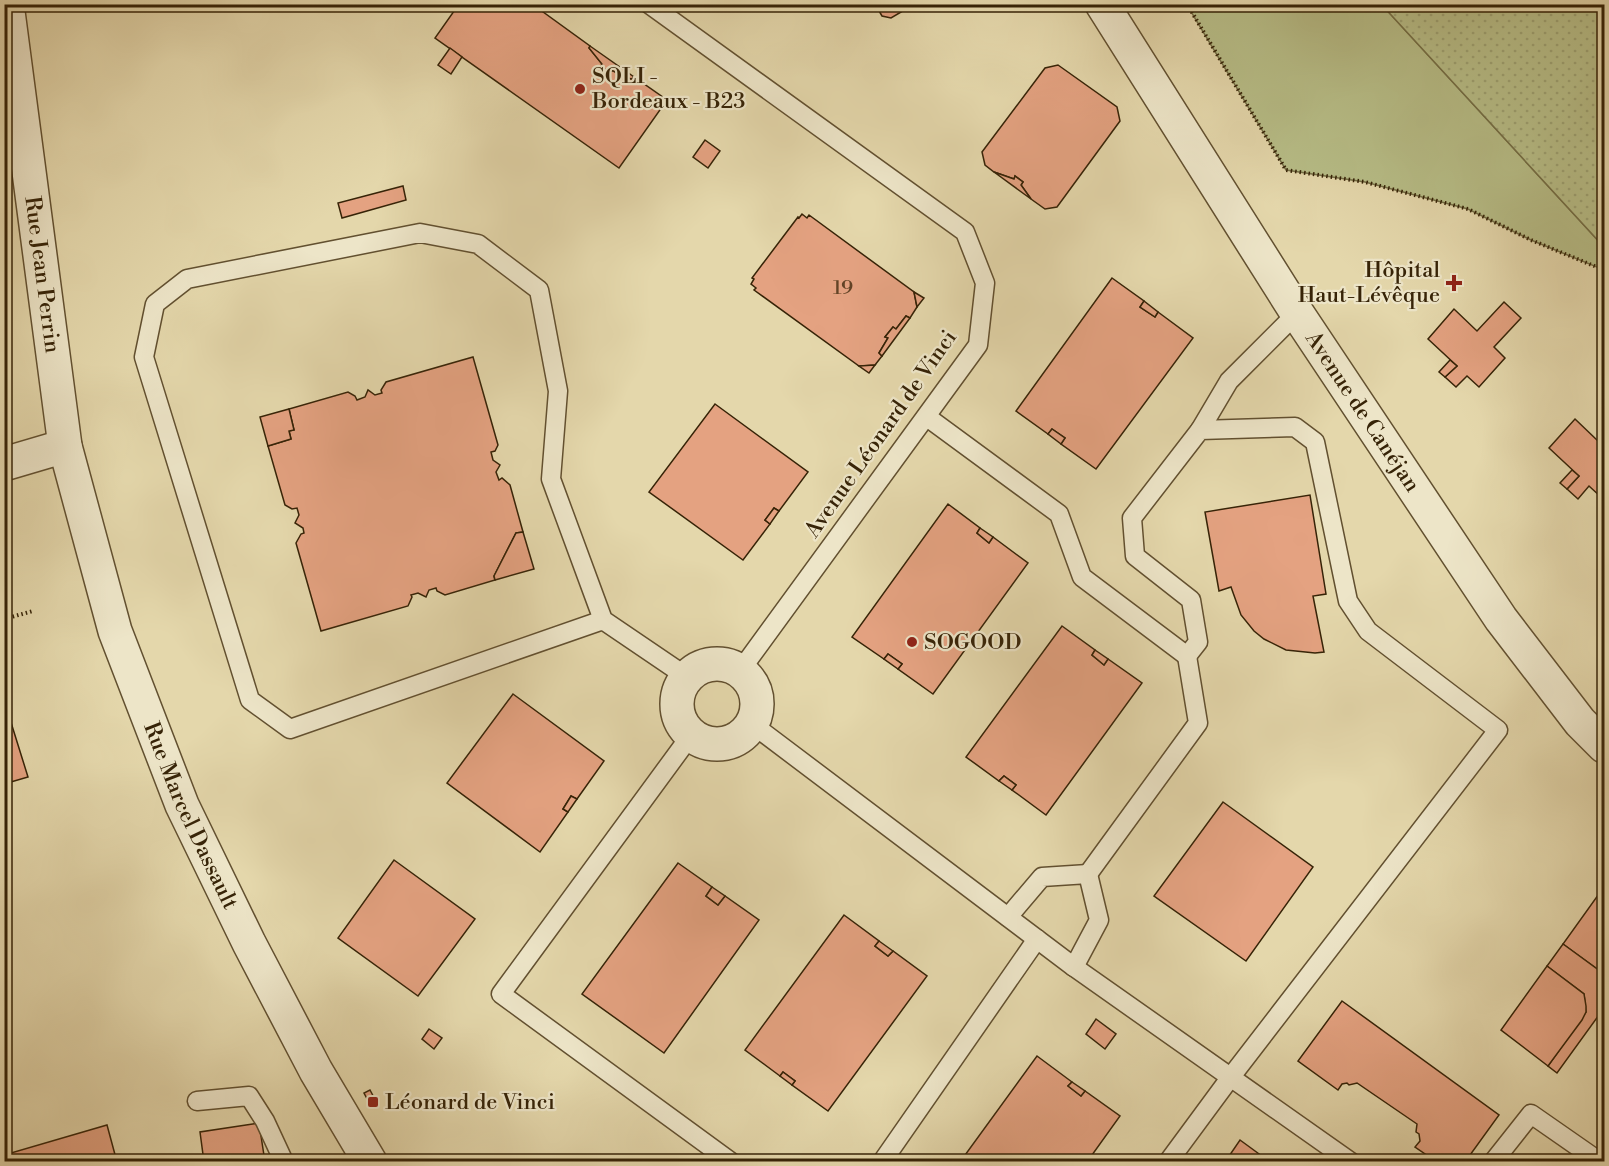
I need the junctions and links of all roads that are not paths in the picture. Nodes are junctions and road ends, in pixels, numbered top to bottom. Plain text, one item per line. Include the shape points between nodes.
1 (7, 4) edge
2 (649, 4) edge
3 (1102, 4) edge
4 (1297, 313) junction
5 (927, 417) junction
6 (1200, 430) junction
7 (65, 446) junction
8 (4, 464) edge
9 (603, 620) junction
10 (1187, 656) junction
11 (740, 671) junction
12 (687, 677) junction
13 (752, 724) junction
14 (691, 735) junction
15 (1605, 746) edge
16 (1088, 874) junction
17 (1008, 917) junction
18 (1036, 939) junction
19 (1074, 967) junction
20 (1230, 1078) junction
21 (197, 1101) dead end
22 (284, 1161) edge
23 (370, 1161) edge
24 (731, 1161) edge
25 (882, 1161) edge
26 (1168, 1161) edge
27 (1351, 1161) edge
28 (1493, 1161) edge
29 (1600, 1161) edge

1 - 7 street, Rue Jean Perrin
2 - 5 lane, Avenue Léonard de Vinci via 965,232 985,283 978,345
3 - 4 street, Avenue de Canéjan
4 - 6 lane via 1230,381
4 - 15 street, Avenue de Canéjan via 1501,620 1580,722
5 - 10 lane via 1059,514 1082,577
5 - 11 lane, Avenue Léonard de Vinci
6 - 10 lane via 1132,518 1135,556 1191,600 1198,642
6 - 20 lane via 1295,427 1315,441 1347,602 1368,631 1498,730
7 - 8 street
7 - 23 street, Rue Marcel Dassault via 115,631 182,806 316,1071
9 - 9 lane via 290,729 250,700 144,357 154,304 187,279 420,233 478,244 539,290 558,391 551,479
9 - 12 lane
10 - 16 lane via 1198,723
11 - 12 street via 728,665 710,664
11 - 13 street via 756,698
12 - 14 street via 678,694 677,711
13 - 14 street via 736,739 718,744
13 - 17 lane
14 - 24 lane via 501,994
16 - 17 lane via 1042,877
16 - 19 lane via 1099,920
17 - 18 lane
18 - 19 lane
18 - 25 lane
19 - 20 lane
20 - 26 lane
20 - 27 lane
21 - 22 lane via 249,1096
28 - 29 lane via 1531,1114

